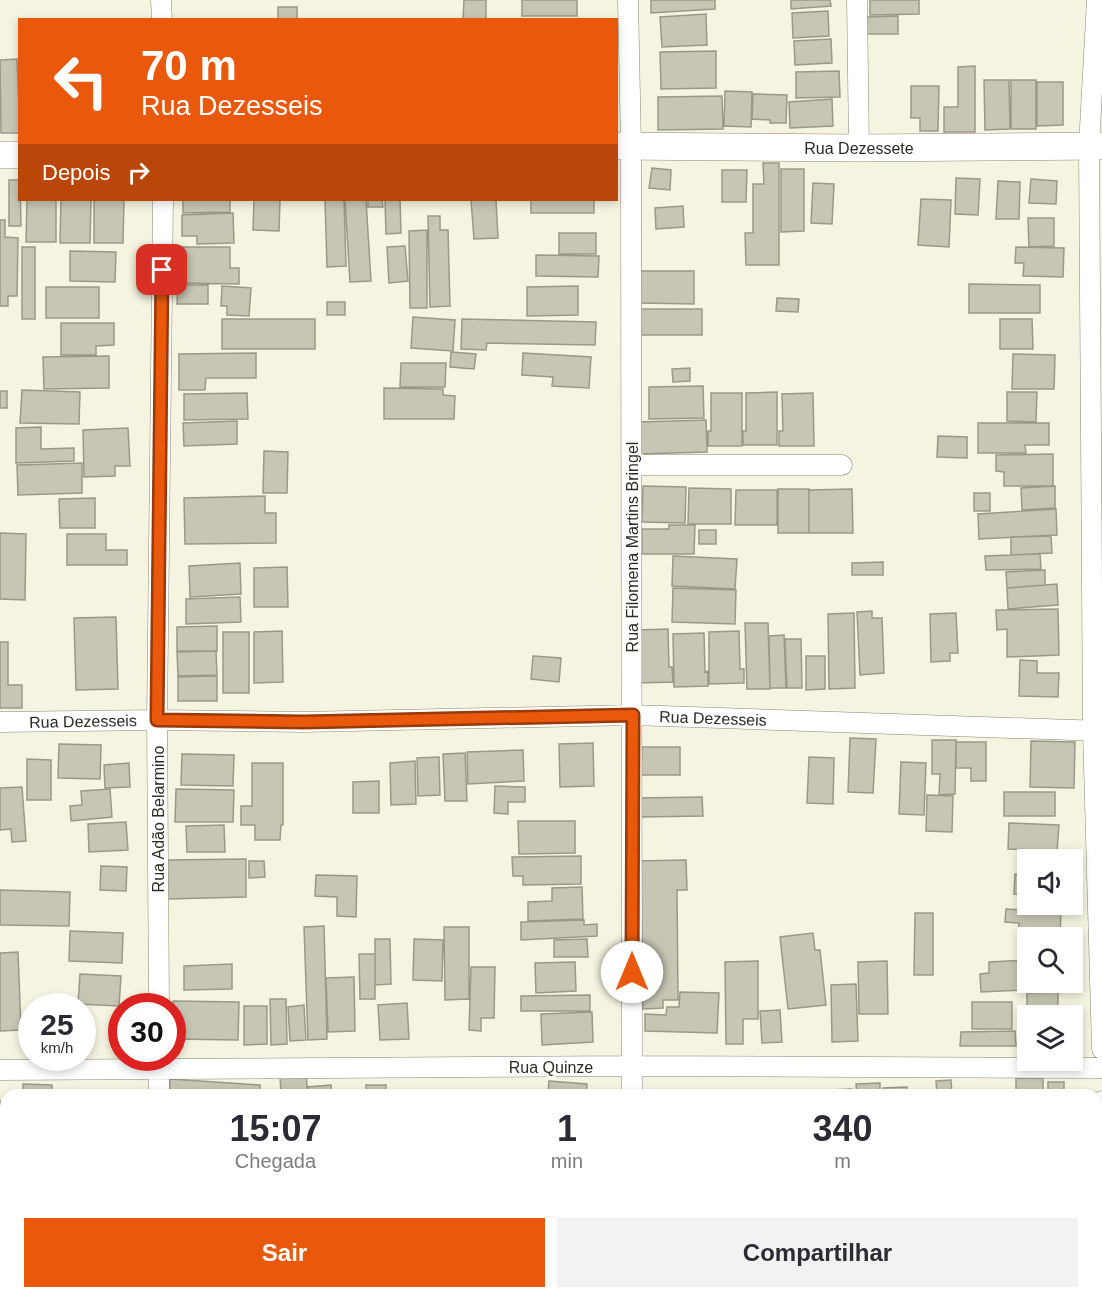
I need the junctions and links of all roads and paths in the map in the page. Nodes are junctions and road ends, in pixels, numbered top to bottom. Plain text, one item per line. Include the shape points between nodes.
1 (161, 0) edge
2 (628, 0) edge
3 (857, 0) edge
4 (1097, 0) edge
5 (162, 18) edge
6 (624, 146) edge
7 (1096, 146) edge
8 (860, 148) junction
9 (0, 155) edge
10 (18, 155) edge
11 (163, 201) edge
12 (632, 465) junction
13 (843, 465) dead end
14 (633, 715) junction
15 (157, 720) junction
16 (0, 722) edge
17 (1097, 731) edge
18 (159, 993) edge
19 (1102, 1049) edge
20 (186, 1063) edge
21 (108, 1065) edge
22 (632, 1066) junction
23 (1102, 1068) edge
24 (0, 1070) edge
25 (159, 1071) edge
26 (159, 1089) edge
27 (632, 1089) edge

1 - 5 street
2 - 6 street, Rua Filomena Martins Bringel
3 - 8 street
4 - 7 street
6 - 8 street, Rua Dezessete
6 - 12 street, Rua Filomena Martins Bringel
7 - 8 street, Rua Dezessete
7 - 17 street
9 - 10 street
11 - 15 street, Rua Adão Belarmino
12 - 13 street
12 - 14 street, Rua Filomena Martins Bringel
14 - 15 street, Rua Dezesseis via 303,722
14 - 17 street, Rua Dezesseis
14 - 22 street, Rua Filomena Martins Bringel
15 - 16 street, Rua Dezesseis
15 - 18 street, Rua Adão Belarmino
17 - 19 street
20 - 22 street, Rua Quinze
21 - 24 street, Rua Quinze
22 - 23 street, Rua Quinze
22 - 27 street, Rua Filomena Martins Bringel
25 - 26 street

